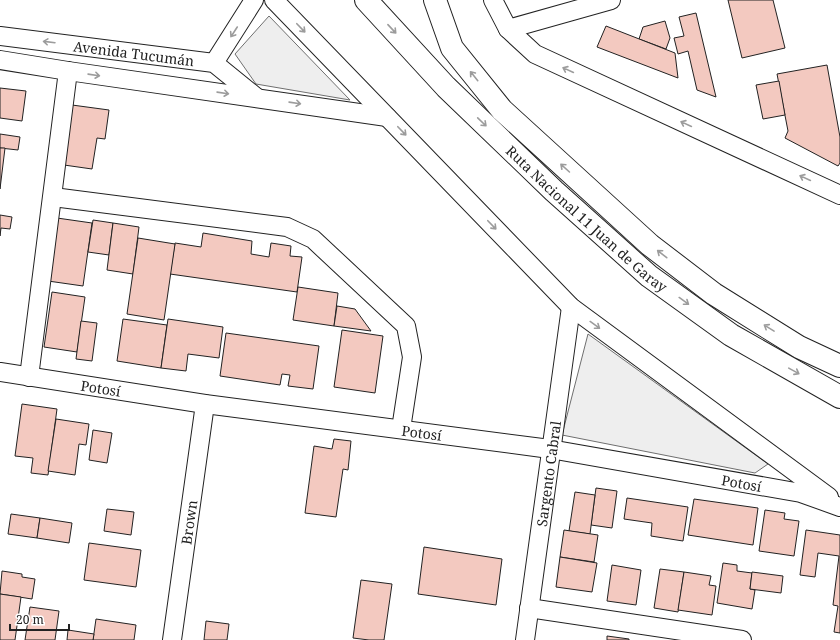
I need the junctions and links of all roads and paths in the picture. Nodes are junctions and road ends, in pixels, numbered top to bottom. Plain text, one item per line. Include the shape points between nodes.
1 (254, 0) edge
2 (274, 0) edge
3 (366, 0) edge
4 (435, 0) edge
5 (493, 0) edge
6 (611, 0) edge
7 (508, 29) junction
8 (0, 36) edge
9 (0, 60) edge
10 (214, 63) junction
11 (68, 71) junction
12 (256, 98) junction
13 (388, 117) junction
14 (840, 195) edge
15 (53, 197) junction
16 (571, 307) junction
17 (840, 366) edge
18 (0, 372) edge
19 (29, 377) junction
20 (840, 397) edge
21 (205, 404) junction
22 (401, 429) junction
23 (550, 449) junction
24 (840, 506) edge
25 (529, 608) junction
26 (172, 640) edge
27 (525, 640) edge
28 (742, 640) edge

1 -> 10 street
2 -> 13 street
3 -> 20 highway, Ruta Nacional 11 Juan de Garay via 446,87 554,191 649,276 731,335
17 -> 4 highway, Ruta Nacional 11 Juan de Garay via 799,347 714,294 650,245 502,110 452,48
5 - 7 street
6 - 7 street
14 -> 7 street via 535,54
10 -> 8 street, Avenida Tucumán
9 - 11 street, Avenida Tucumán
10 - 12 street, Avenida Tucumán
11 -> 12 street, Avenida Tucumán
11 - 15 street
12 -> 13 street, Avenida Tucumán
13 -> 16 street
15 - 19 street
15 - 22 street via 287,227 313,239 406,326 412,357
16 - 23 street, Sargento Cabral
16 -> 24 street
18 - 19 street, Potosí
19 - 21 street, Potosí
21 - 22 street, Potosí
21 - 26 street, Brown
22 - 23 street, Potosí
23 - 24 street, Potosí via 800,493
23 - 25 street, Sargento Cabral
25 - 27 street, Sargento Cabral
25 - 28 street

